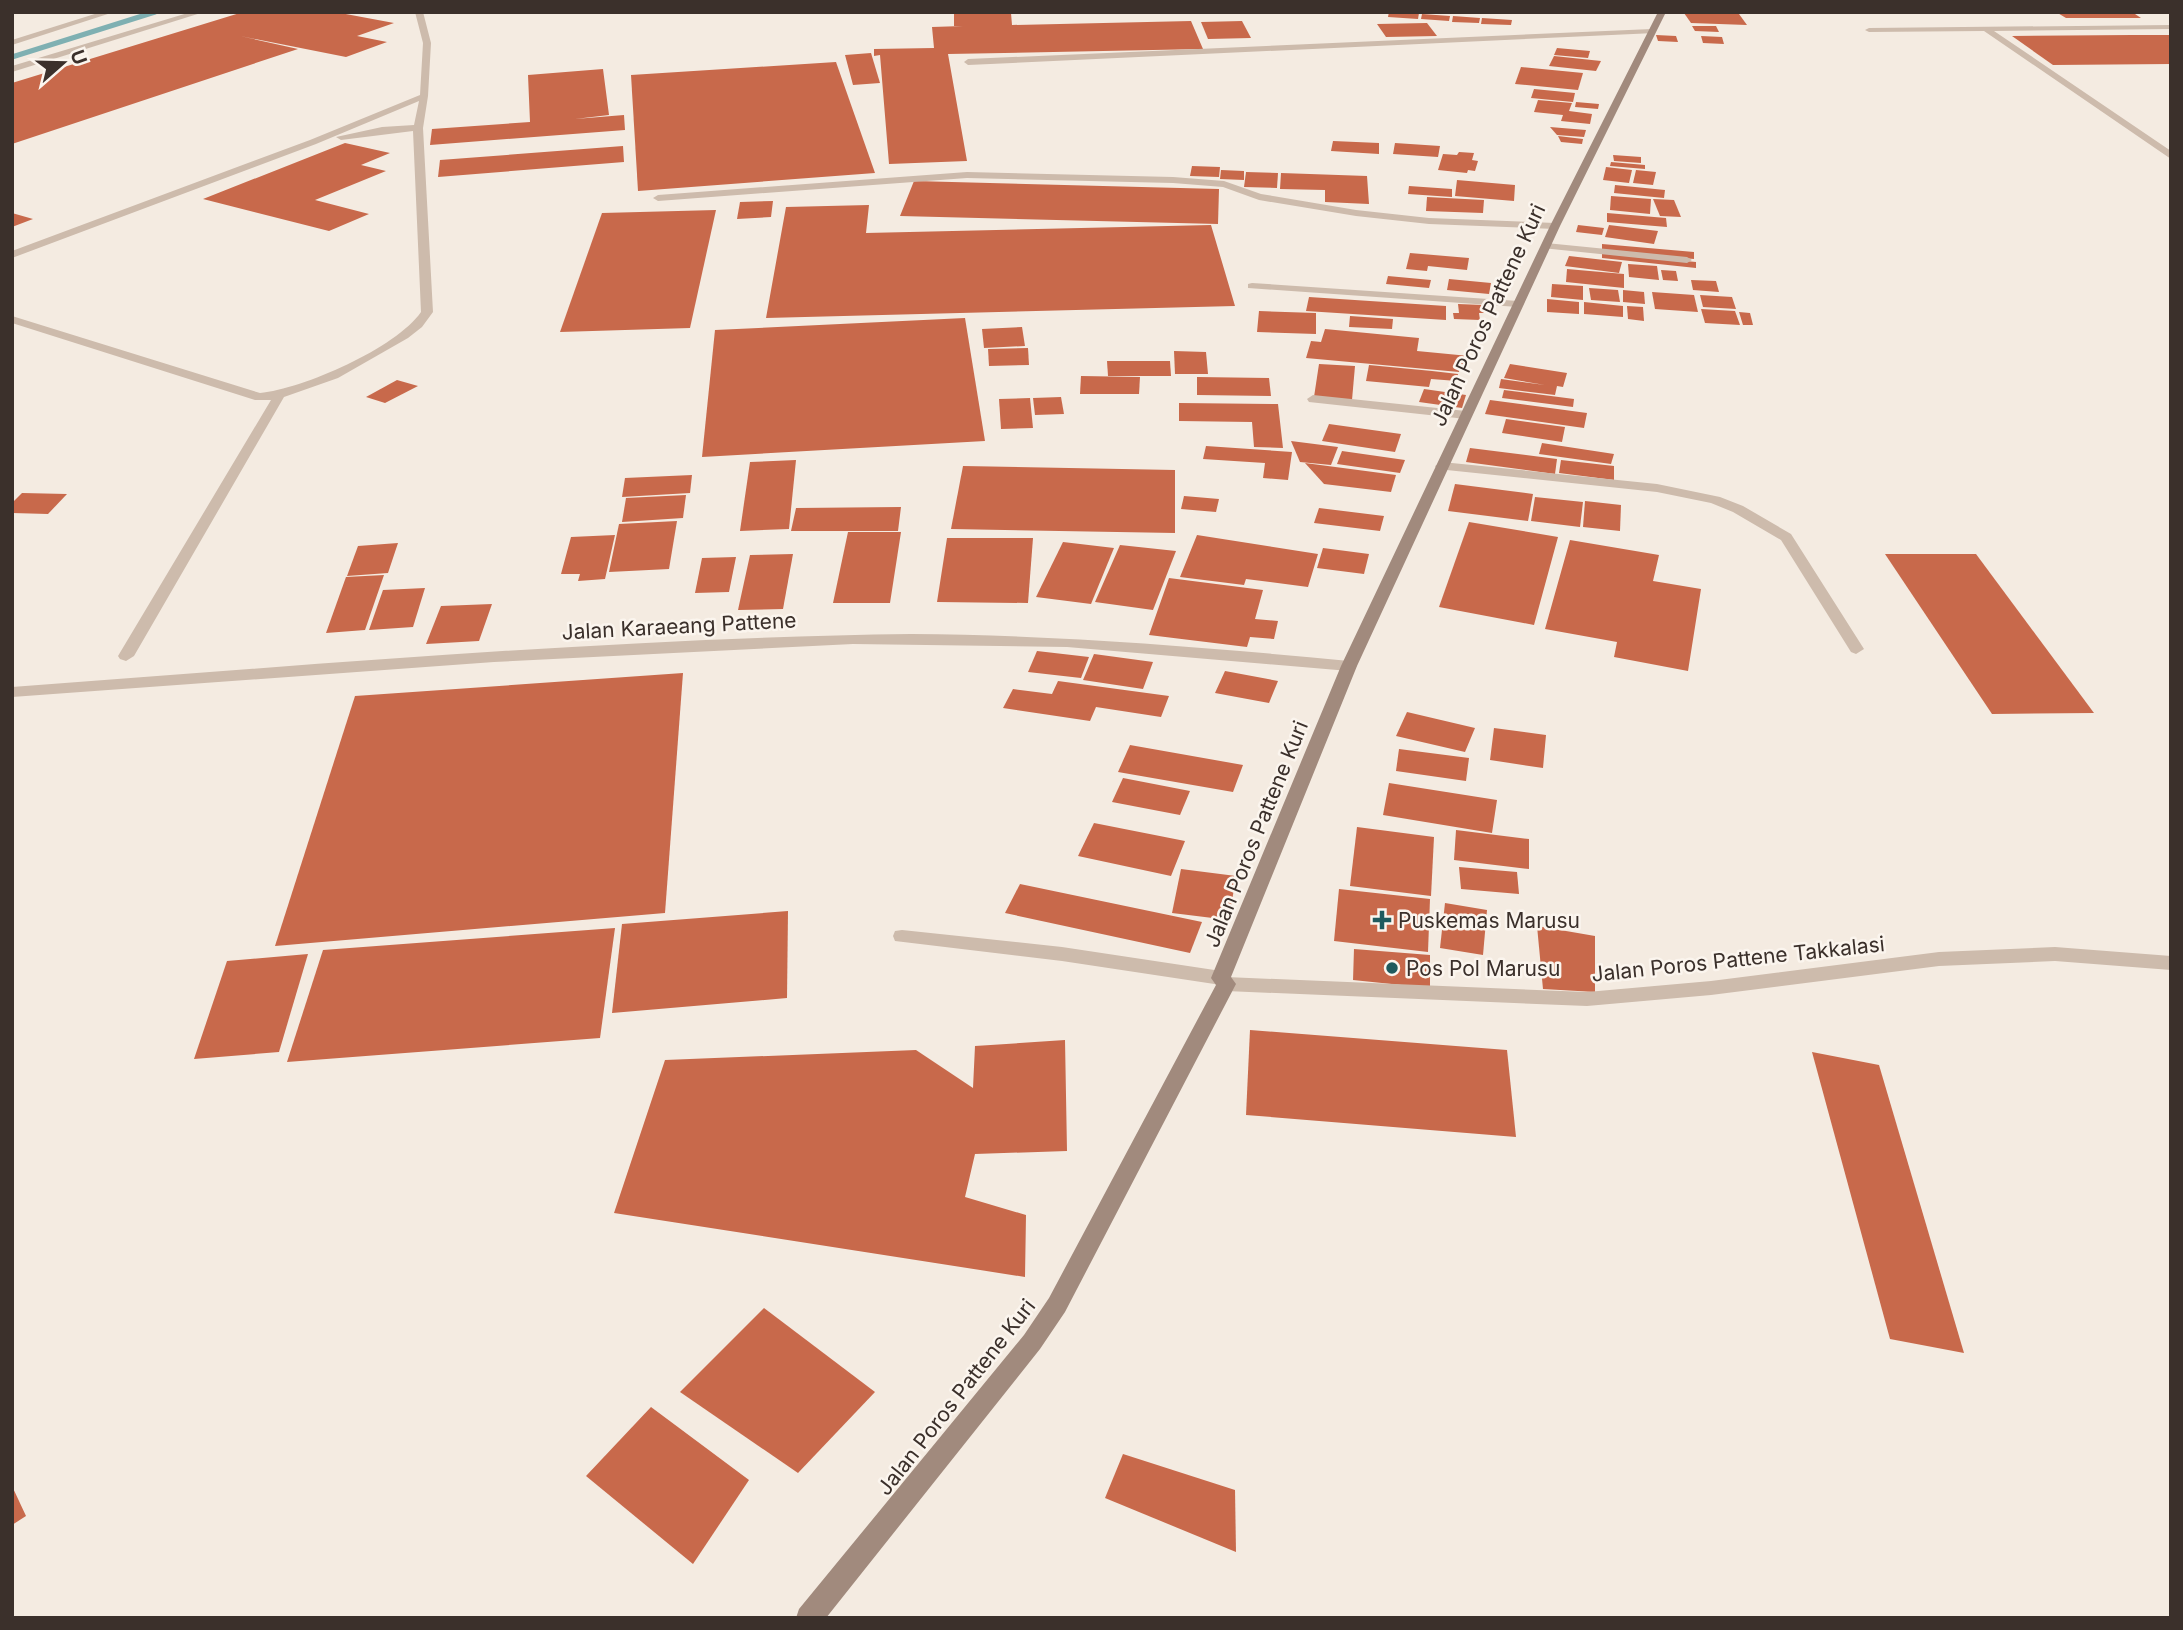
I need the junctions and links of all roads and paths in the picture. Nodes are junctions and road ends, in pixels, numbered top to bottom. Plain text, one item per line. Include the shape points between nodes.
1 (110, 12) edge
2 (200, 12) edge
3 (419, 12) edge
4 (1662, 12) edge
5 (2171, 27) edge
6 (1869, 30) dead end
7 (1987, 30) junction
8 (1652, 31) junction
9 (12, 43) edge
10 (968, 62) dead end
11 (12, 69) edge
12 (424, 96) junction
13 (418, 128) junction
14 (313, 142) junction
15 (2171, 156) edge
16 (658, 198) dead end
17 (1555, 226) junction
18 (1546, 246) junction
19 (12, 255) edge
20 (1687, 260) dead end
21 (1252, 286) dead end
22 (1518, 304) junction
23 (12, 319) edge
24 (279, 396) junction
25 (1313, 399) dead end
26 (1466, 415) junction
27 (1442, 466) junction
28 (1856, 649) dead end
29 (126, 656) dead end
30 (1349, 666) junction
31 (12, 692) edge
32 (902, 936) dead end
33 (2171, 963) edge
34 (1224, 981) junction
35 (809, 1618) edge

1 - 9 street
2 - 11 street
3 - 12 street via 427,43
4 - 8 street, Jalan Poros Pattene Kuri
5 - 7 street
6 - 7 street
7 - 15 street
8 - 10 street
8 - 17 street, Jalan Poros Pattene Kuri
12 - 13 street
12 - 14 street
13 - 14 street
13 - 24 street via 424,318 404,336 300,391
14 - 19 street
16 - 17 street via 967,175 1172,180 1224,184 1259,197 1356,213
17 - 18 street, Jalan Poros Pattene Kuri
18 - 20 street
18 - 22 street, Jalan Poros Pattene Kuri
21 - 22 street
22 - 26 street, Jalan Poros Pattene Kuri
23 - 24 street via 247,395
24 - 29 street
25 - 26 street
26 - 27 street, Jalan Poros Pattene Kuri
27 - 28 street via 1657,488 1738,509 1786,537
27 - 30 street, Jalan Poros Pattene Kuri
30 - 31 street, Jalan Karaeang Pattene via 1025,640 813,640 306,669
30 - 34 street, Jalan Poros Pattene Kuri
32 - 34 street, Jalan Poros Pattene Takkalasi via 1062,954
33 - 34 street, Jalan Poros Pattene Takkalasi via 2055,954 1939,959 1587,999
34 - 35 street, Jalan Poros Pattene Kuri via 1057,1305

